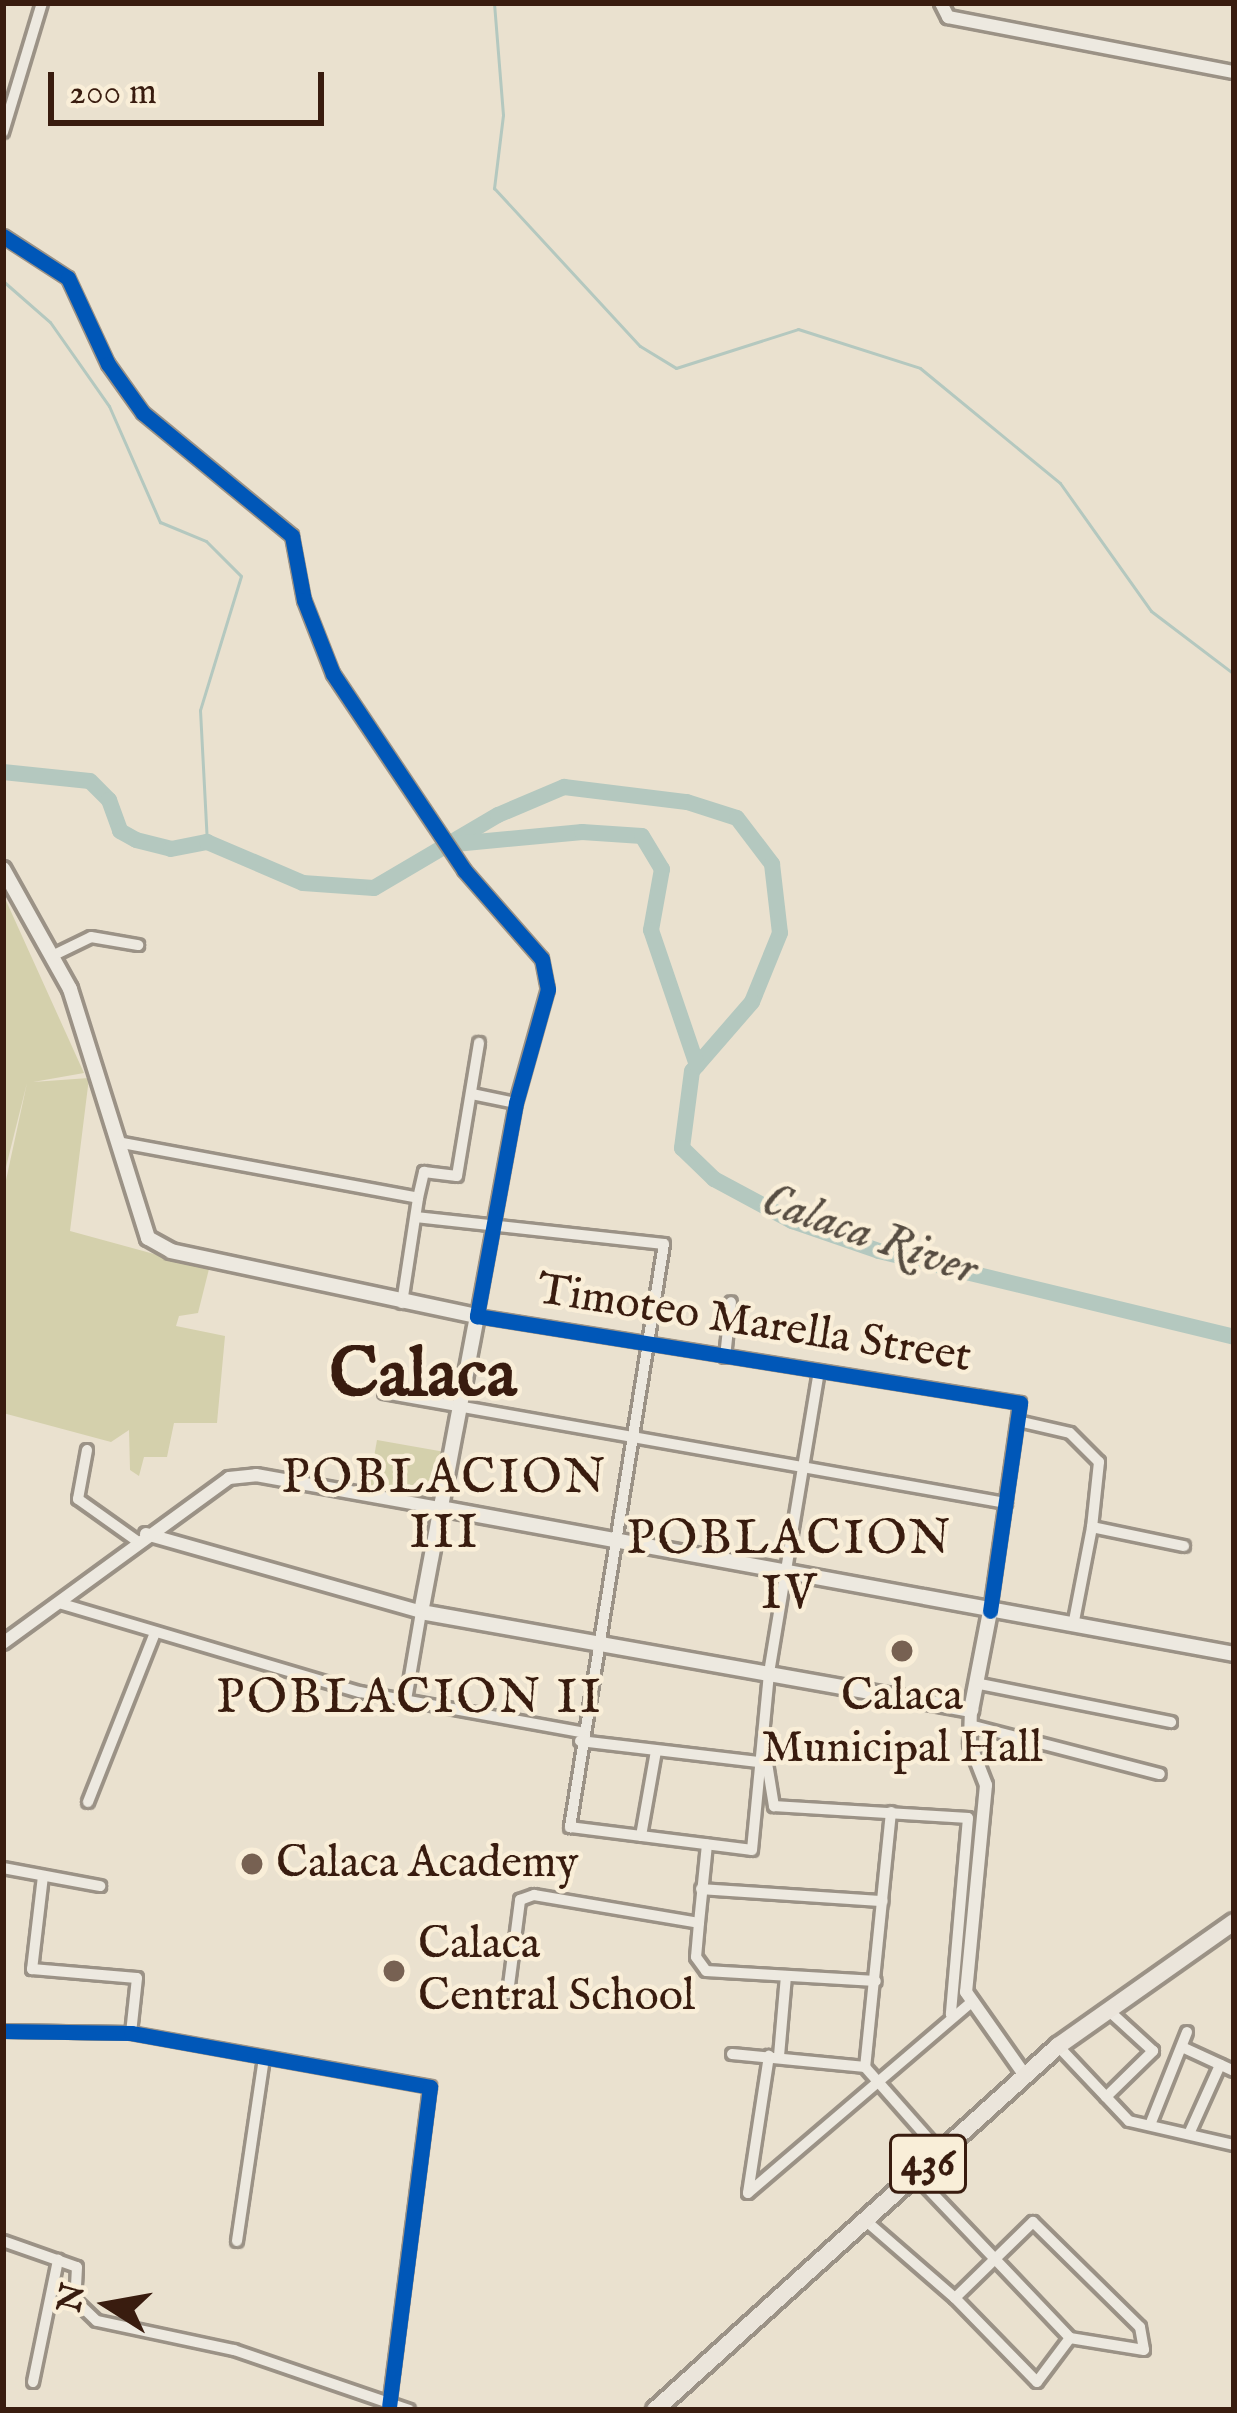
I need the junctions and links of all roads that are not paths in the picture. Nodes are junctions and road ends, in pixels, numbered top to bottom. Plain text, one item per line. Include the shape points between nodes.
1 (42, 3) edge
2 (941, 3) edge
3 (1234, 73) edge
4 (3, 132) edge
5 (3, 236) edge
6 (3, 869) edge
7 (138, 945) dead end
8 (52, 956) junction
9 (478, 1043) dead end
10 (472, 1094) junction
11 (516, 1102) junction
12 (117, 1142) junction
13 (418, 1198) junction
14 (416, 1217) junction
15 (493, 1230) junction
16 (730, 1302) dead end
17 (402, 1303) junction
18 (477, 1316) junction
19 (648, 1344) junction
20 (725, 1357) junction
21 (819, 1371) junction
22 (384, 1393) dead end
23 (458, 1406) junction
24 (1018, 1421) junction
25 (633, 1439) junction
26 (87, 1450) dead end
27 (802, 1468) junction
28 (1006, 1503) junction
29 (440, 1508) junction
30 (1092, 1527) junction
31 (142, 1538) junction
32 (613, 1541) junction
33 (1184, 1546) dead end
34 (787, 1573) junction
35 (62, 1604) junction
36 (990, 1611) junction
37 (421, 1612) junction
38 (1073, 1626) junction
39 (155, 1633) junction
40 (596, 1642) junction
41 (3, 1643) edge
42 (1234, 1654) edge
43 (769, 1672) junction
44 (975, 1683) junction
45 (406, 1700) junction
46 (970, 1718) junction
47 (1171, 1722) dead end
48 (581, 1736) junction
49 (656, 1751) junction
50 (759, 1762) junction
51 (1160, 1774) dead end
52 (88, 1802) dead end
53 (891, 1812) junction
54 (641, 1836) junction
55 (707, 1844) junction
56 (3, 1868) edge
57 (43, 1876) junction
58 (100, 1886) dead end
59 (701, 1888) junction
60 (883, 1901) junction
61 (699, 1922) junction
62 (1234, 1922) edge
63 (786, 1976) junction
64 (876, 1981) junction
65 (508, 1994) dead end
66 (973, 2001) junction
67 (1106, 2008) junction
68 (951, 2014) junction
69 (3, 2031) edge
70 (1187, 2032) dead end
71 (131, 2033) junction
72 (1058, 2046) junction
73 (1183, 2047) junction
74 (732, 2054) dead end
75 (774, 2056) junction
76 (264, 2058) junction
77 (1220, 2065) junction
78 (866, 2067) junction
79 (1234, 2071) edge
80 (1026, 2077) junction
81 (879, 2081) junction
82 (1106, 2097) junction
83 (1150, 2126) junction
84 (1189, 2134) junction
85 (1233, 2144) edge
86 (941, 2153) junction
87 (914, 2175) junction
88 (865, 2220) junction
89 (3, 2241) edge
90 (236, 2241) dead end
91 (58, 2260) junction
92 (993, 2261) junction
93 (955, 2298) junction
94 (1070, 2338) junction
95 (33, 2382) dead end
96 (389, 2405) junction
97 (409, 2410) edge
98 (655, 2410) edge

1 - 4 street
2 - 3 street via 948,17
5 - 11 street via 68,278 143,413 292,536 304,600 333,674 464,870 542,959 548,989
6 - 8 main road
7 - 8 street via 91,937
8 - 12 main road via 70,988
9 - 10 street
10 - 11 street
10 - 13 street via 457,1177 424,1172
11 - 15 street
12 - 13 street
12 - 17 main road via 148,1238 171,1251
13 - 14 street
14 - 15 street
14 - 17 street
15 - 18 street
15 - 19 street via 664,1244
16 - 20 street
17 - 18 main road
18 - 19 street, Timoteo Marella Street
18 - 23 main road
19 - 20 street, Timoteo Marella Street
19 - 25 street
20 - 21 street, Timoteo Marella Street
21 - 24 street, Timoteo Marella Street via 1020,1403
21 - 27 street
22 - 23 street
23 - 25 street
23 - 29 main road
24 - 28 street
24 - 30 street via 1070,1433 1099,1462
25 - 27 street
25 - 32 street
26 - 31 street via 78,1498
27 - 28 street
27 - 34 street
28 - 36 street
29 - 31 street via 243,1475 210,1487
29 - 32 main road
29 - 37 main road
30 - 33 street
30 - 38 street
31 - 35 street
31 - 37 street
32 - 34 main road
32 - 40 street
34 - 36 main road
34 - 43 street
35 - 39 street
35 - 41 street
36 - 38 main road
36 - 44 main road
37 - 40 main road
37 - 45 street
38 - 42 main road
39 - 45 street
39 - 52 street
40 - 43 main road
40 - 48 street
43 - 46 main road
43 - 50 street
44 - 46 main road
44 - 47 street
45 - 48 street
46 - 51 street
46 - 66 street via 986,1785 966,1947
48 - 49 street
48 - 54 street via 570,1827
49 - 50 street
49 - 54 street
50 - 53 street via 770,1766 770,1805
50 - 55 street via 752,1850
53 - 60 street
53 - 68 street via 968,1818
54 - 55 street
55 - 59 street
56 - 57 street
57 - 58 street
57 - 71 street via 32,1969 137,1978
59 - 60 street
59 - 61 street
60 - 64 street
61 - 63 street via 697,1967
61 - 65 street via 534,1895 520,1900
62 - 67 main road, 436
63 - 64 street
63 - 75 street
64 - 78 street
66 - 68 street
66 - 80 street
67 - 72 main road, 436
67 - 82 street via 1154,2051
68 - 81 street
69 - 71 street
70 - 73 street
71 - 76 street
72 - 80 main road, 436
72 - 82 street
73 - 77 street
73 - 83 street
74 - 75 street
75 - 78 street
75 - 81 street via 748,2193
76 - 90 street
76 - 96 street via 430,2087
77 - 79 street
77 - 84 street
78 - 81 street
80 - 86 main road, 436
81 - 86 street
82 - 83 street via 1129,2121
83 - 84 street
84 - 85 street
86 - 87 main road, 436
87 - 88 main road, 436
87 - 92 street
88 - 93 street
88 - 98 main road, 436
89 - 91 street
91 - 95 street
91 - 96 street via 77,2267 75,2300 97,2321 234,2350
92 - 93 street
92 - 94 street
92 - 94 street via 1034,2222 1147,2343 1144,2350
93 - 94 street via 1036,2382
96 - 97 street

